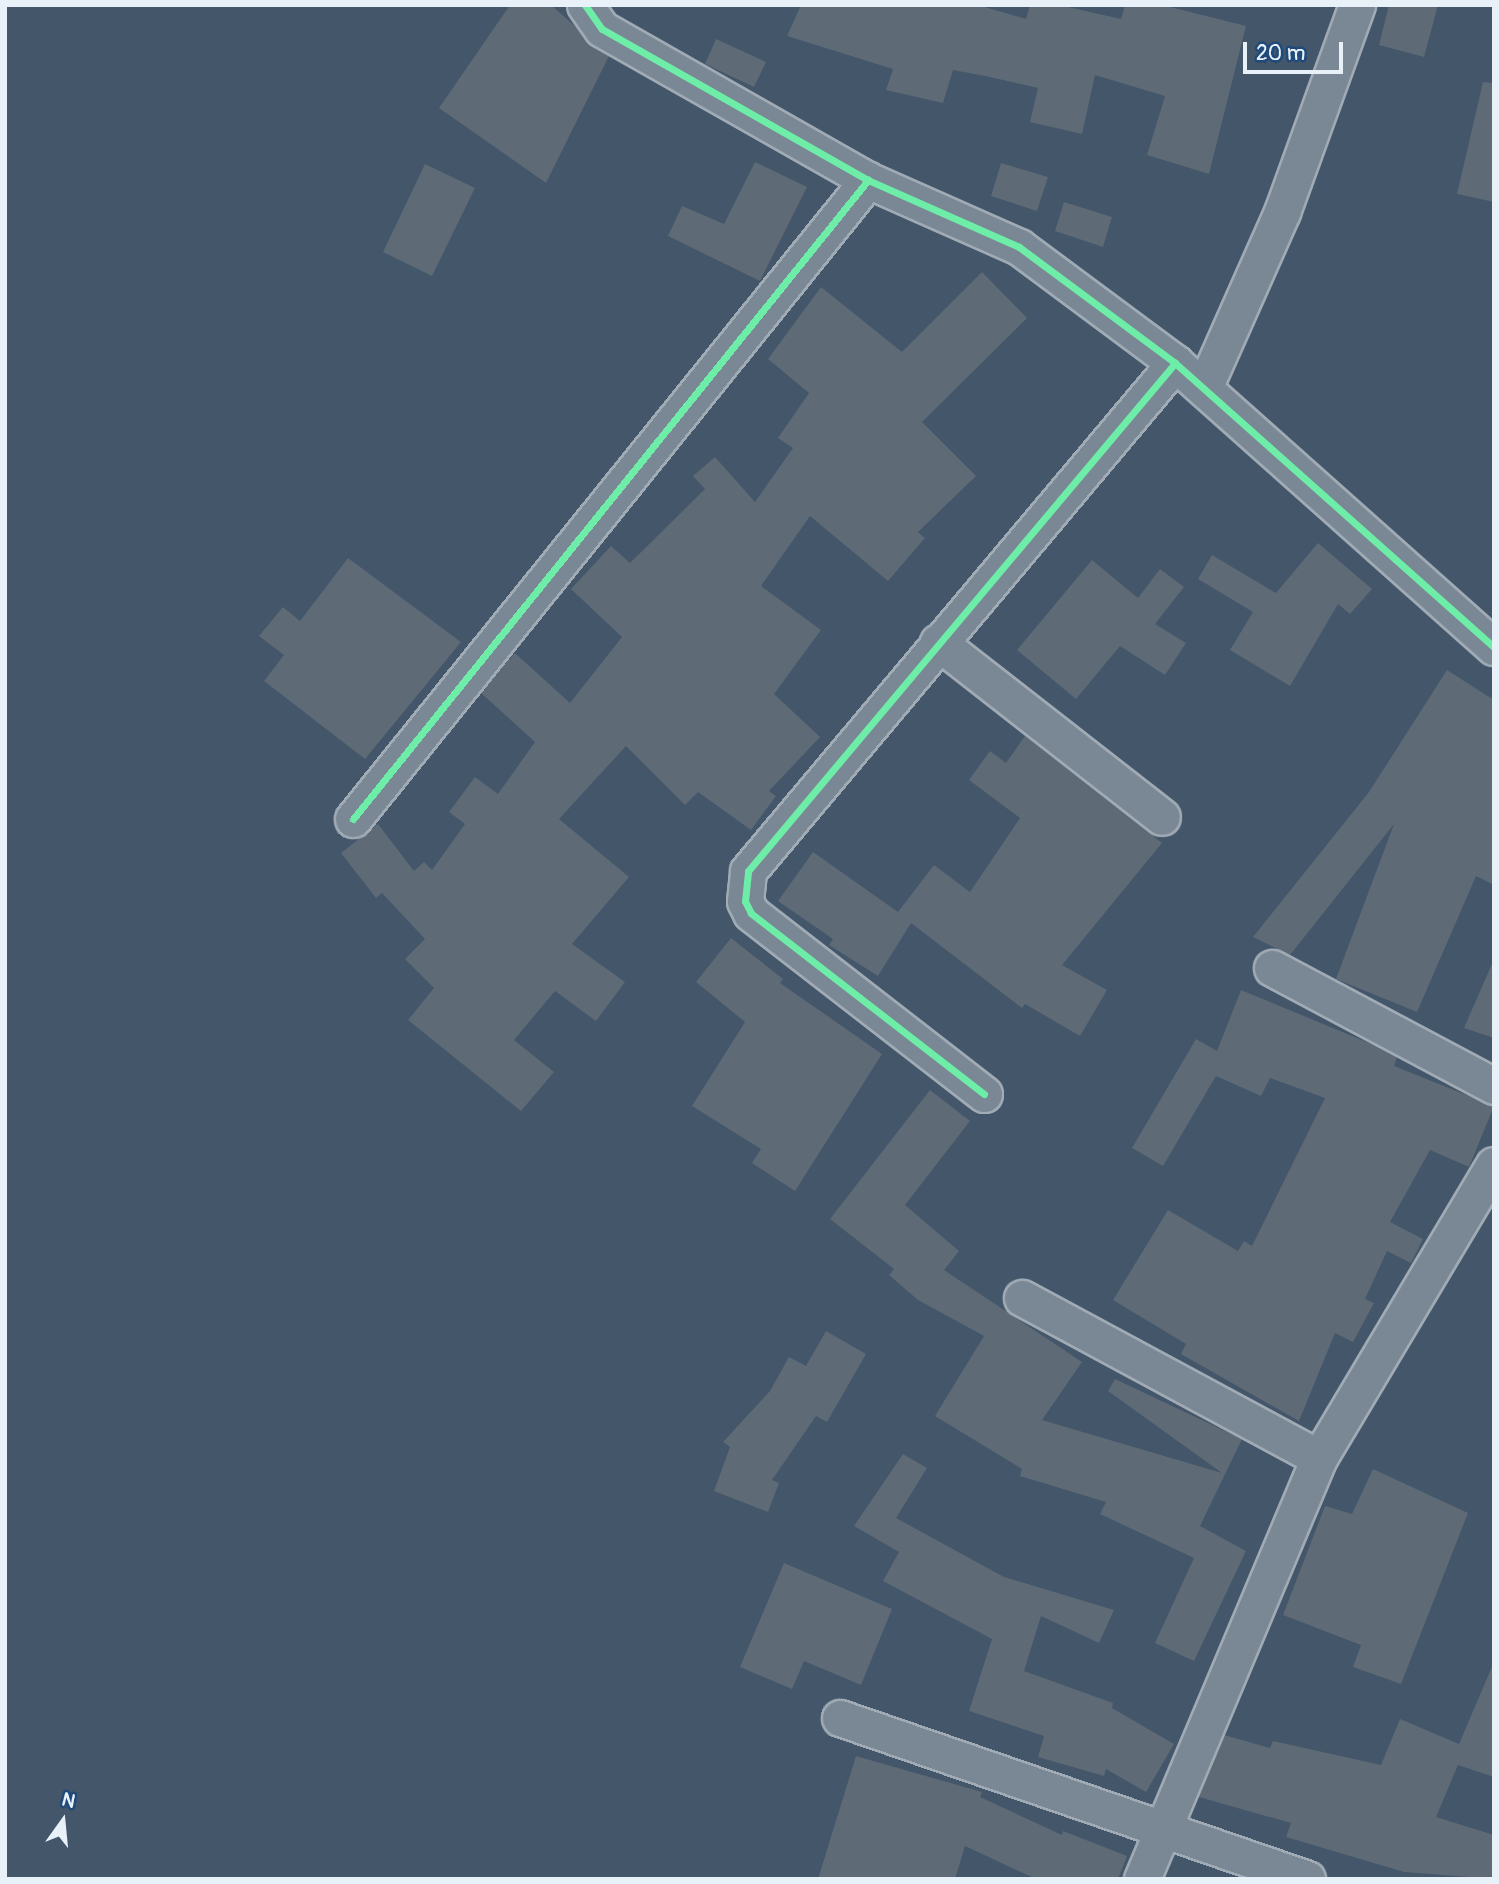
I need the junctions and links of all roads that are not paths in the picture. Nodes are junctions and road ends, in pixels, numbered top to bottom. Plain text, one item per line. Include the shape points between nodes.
1 (585, 5) edge
2 (1357, 5) edge
3 (868, 180) junction
4 (1175, 363) junction
5 (1204, 388) junction
6 (938, 642) junction
7 (1494, 647) edge
8 (1162, 817) dead end
9 (353, 820) dead end
10 (1272, 968) dead end
11 (1494, 1086) edge
12 (984, 1094) dead end
13 (1494, 1165) edge
14 (1022, 1298) dead end
15 (1319, 1458) junction
16 (840, 1718) dead end
17 (1165, 1826) junction
18 (1142, 1879) edge
19 (1307, 1879) edge

1 - 3 street via 602,29
2 - 5 street via 1282,212
3 - 4 street via 1019,247
3 - 9 street
4 - 5 street
4 - 6 street
5 - 7 street
6 - 8 street
6 - 12 street via 754,859 745,901 751,913
10 - 11 street
13 - 15 street
14 - 15 street
15 - 17 street
16 - 17 street
17 - 18 street
17 - 19 street

